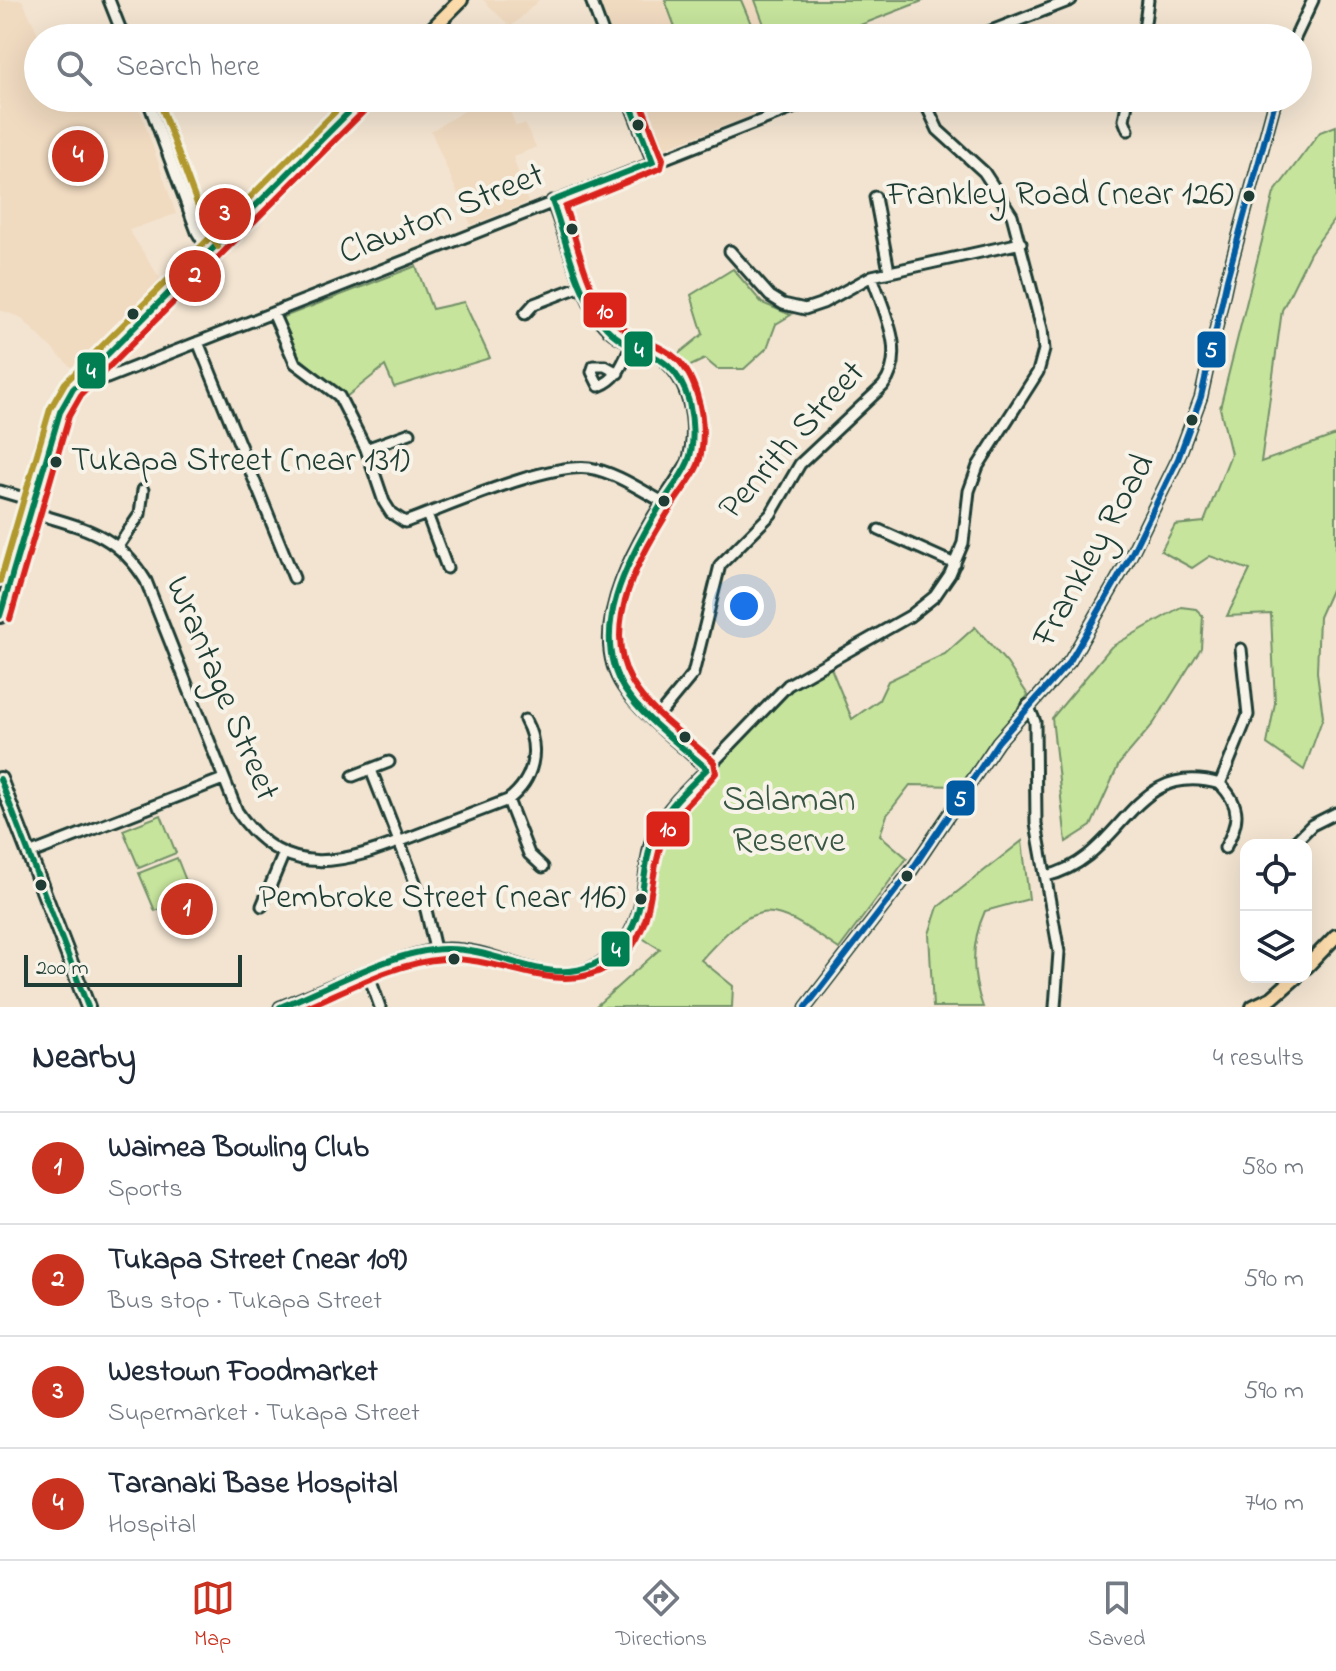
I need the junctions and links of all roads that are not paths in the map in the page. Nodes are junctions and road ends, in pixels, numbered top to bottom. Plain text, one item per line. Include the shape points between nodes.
1 (109, 0) edge
2 (461, 0) edge
3 (591, 0) edge
4 (1071, 0) edge
5 (1148, 0) edge
6 (1313, 0) edge
7 (118, 24) edge
8 (437, 24) edge
9 (600, 24) edge
10 (1009, 24) edge
11 (1145, 24) edge
12 (1302, 24) edge
13 (152, 112) edge
14 (349, 112) edge
15 (633, 112) edge
16 (782, 112) edge
17 (930, 112) edge
18 (1125, 112) edge
19 (1272, 112) edge
20 (1128, 130) dead end
21 (653, 162) junction
22 (875, 197) dead end
23 (552, 201) junction
24 (1021, 243) junction
25 (730, 251) dead end
26 (209, 252) junction
27 (889, 271) junction
28 (872, 276) junction
29 (584, 285) junction
30 (273, 313) junction
31 (525, 314) dead end
32 (198, 342) junction
33 (631, 345) junction
34 (88, 373) junction
35 (618, 373) dead end
36 (410, 433) dead end
37 (366, 449) junction
38 (143, 490) dead end
39 (0, 491) edge
40 (663, 502) junction
41 (32, 506) junction
42 (427, 514) junction
43 (879, 530) dead end
44 (119, 545) junction
45 (955, 564) junction
46 (447, 568) dead end
47 (294, 578) dead end
48 (0, 616) edge
49 (1241, 649) dead end
50 (1028, 705) junction
51 (525, 720) dead end
52 (655, 720) junction
53 (389, 762) dead end
54 (707, 769) junction
55 (371, 770) junction
56 (353, 776) dead end
57 (0, 779) edge
58 (223, 779) junction
59 (1220, 784) junction
60 (508, 800) junction
61 (1336, 813) edge
62 (1298, 839) edge
63 (399, 842) junction
64 (1225, 848) dead end
65 (284, 853) junction
66 (29, 854) junction
67 (543, 867) dead end
68 (1046, 876) junction
69 (262, 906) dead end
70 (1336, 936) edge
71 (435, 949) junction
72 (1312, 960) edge
73 (368, 973) junction
74 (1289, 983) edge
75 (88, 1007) edge
76 (280, 1007) edge
77 (380, 1007) edge
78 (806, 1007) edge
79 (1055, 1007) edge
80 (1253, 1007) edge

1 - 7 street
2 - 8 main road
3 - 9 street
4 - 10 street
5 - 11 street
6 - 12 street
13 - 26 street
14 - 26 main road
15 - 21 street
16 - 21 street, Clawton Street
17 - 24 street via 938,130 999,193
18 - 20 street
19 - 50 street, Frankley Road via 1227,279 1208,376 1182,449 1094,624 1070,661
21 - 23 street, Clawton Street
22 - 27 street
23 - 29 street
23 - 30 street, Clawton Street
24 - 27 street
24 - 45 street via 1042,329 1042,361 973,478
25 - 28 street via 770,296 798,308 823,303
26 - 34 main road
27 - 28 street
28 - 52 street, Penrith Street via 892,337 891,374 800,464 771,514 720,565 693,674
29 - 31 street via 534,304
29 - 33 street via 601,321
30 - 32 street, Clawton Street
30 - 37 street via 295,363 339,396
32 - 34 street, Clawton Street via 107,378
32 - 47 street
33 - 35 street
33 - 40 street via 649,351 673,370 691,410 688,462
34 - 41 main road via 60,412
36 - 37 street
37 - 42 street via 391,513 405,522
38 - 44 street via 140,514
39 - 41 street, Wrantage Street
40 - 42 street via 589,468 551,472
40 - 52 street via 631,560 608,651 623,686
41 - 44 street, Wrantage Street
41 - 48 main road
42 - 46 street
43 - 45 street
44 - 58 street, Wrantage Street via 146,581
45 - 54 street via 935,596 910,616 788,685
49 - 59 street via 1248,715
50 - 68 street via 1035,722 1034,802
50 - 78 street, Frankley Road via 911,871
51 - 60 street via 535,743 533,764 526,782
52 - 54 street
53 - 55 street
54 - 71 street via 655,831 640,912 626,939 607,958 584,970 558,974 474,951
55 - 56 street
55 - 63 street
57 - 66 main road
58 - 65 street, Wrantage Street via 243,820
58 - 66 street
59 - 64 street via 1236,805 1238,818
59 - 68 street via 1184,779 1150,793 1094,854
60 - 63 street, Wrantage Street
60 - 67 street via 529,854
61 - 62 street
63 - 65 street, Wrantage Street via 336,862
63 - 71 street via 431,924
65 - 69 street
66 - 75 main road
68 - 79 street via 1059,952
70 - 72 main road
71 - 73 street
73 - 76 street
73 - 77 street
74 - 80 main road

